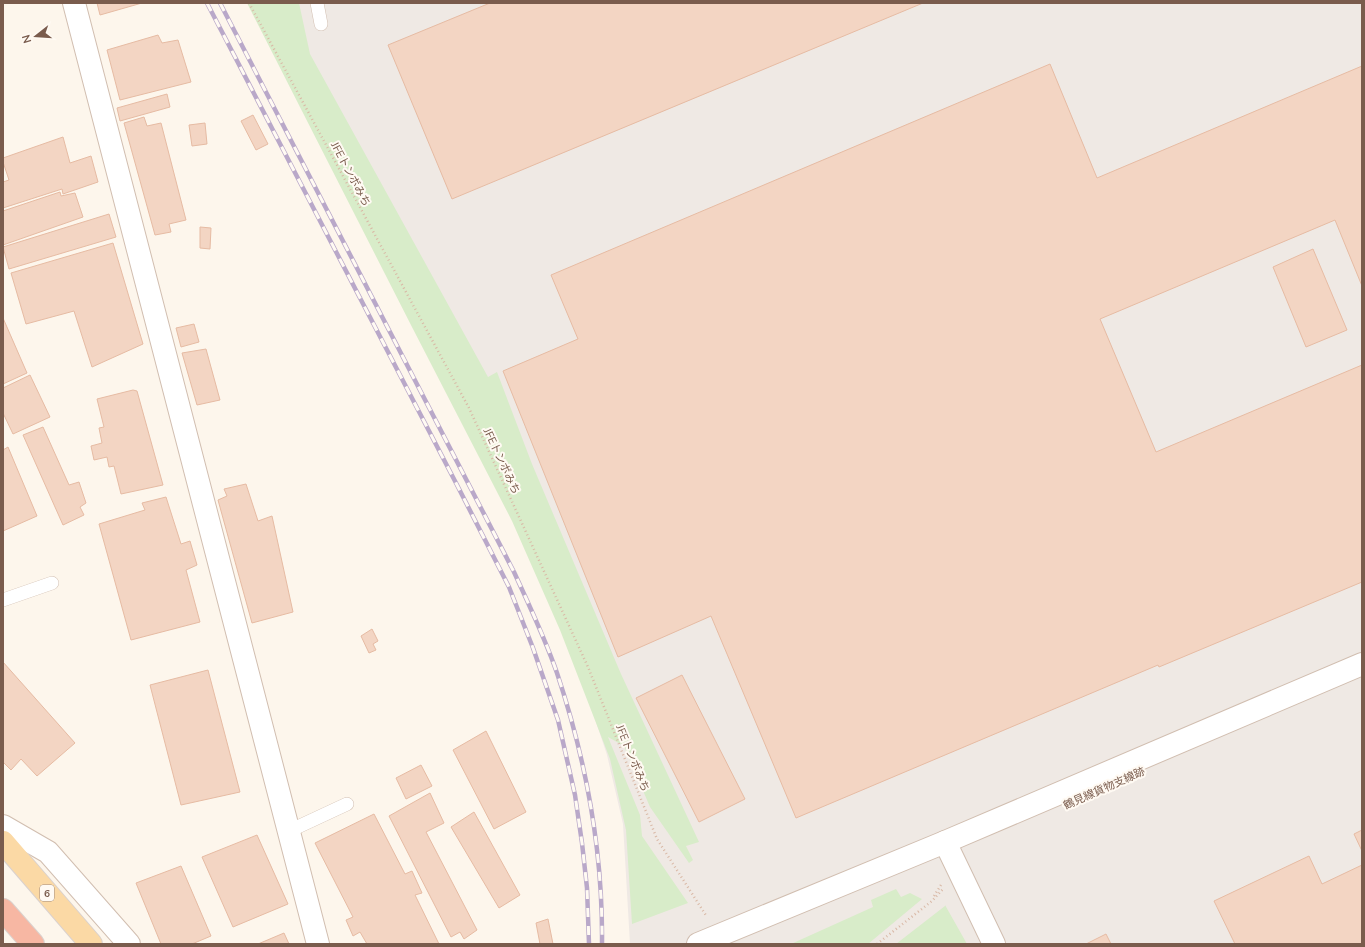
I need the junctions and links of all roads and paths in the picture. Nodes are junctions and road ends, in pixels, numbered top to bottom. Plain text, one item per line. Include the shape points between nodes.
1 (74, 3) edge
2 (249, 3) edge
3 (317, 3) edge
4 (321, 24) dead end
5 (52, 583) dead end
6 (3, 600) edge
7 (1362, 664) edge
8 (347, 804) dead end
9 (3, 826) edge
10 (289, 831) junction
11 (3, 842) edge
12 (946, 842) junction
13 (951, 876) junction
14 (932, 901) junction
15 (3, 910) edge
16 (719, 936) junction
17 (33, 944) edge
18 (92, 944) edge
19 (129, 944) edge
20 (318, 944) edge
21 (698, 944) edge
22 (877, 944) edge
23 (994, 944) edge

1 - 10 street
2 - 16 path, JFEトンボみち via 468,408 588,667 658,839
3 - 4 lane
5 - 6 lane
7 - 12 street
8 - 10 lane
9 - 19 street via 48,852
10 - 20 street
11 - 18 main road, 6
12 - 13 street
12 - 16 street
13 - 14 path
13 - 14 path
13 - 23 street
14 - 22 path
15 - 17 highway
16 - 21 street

